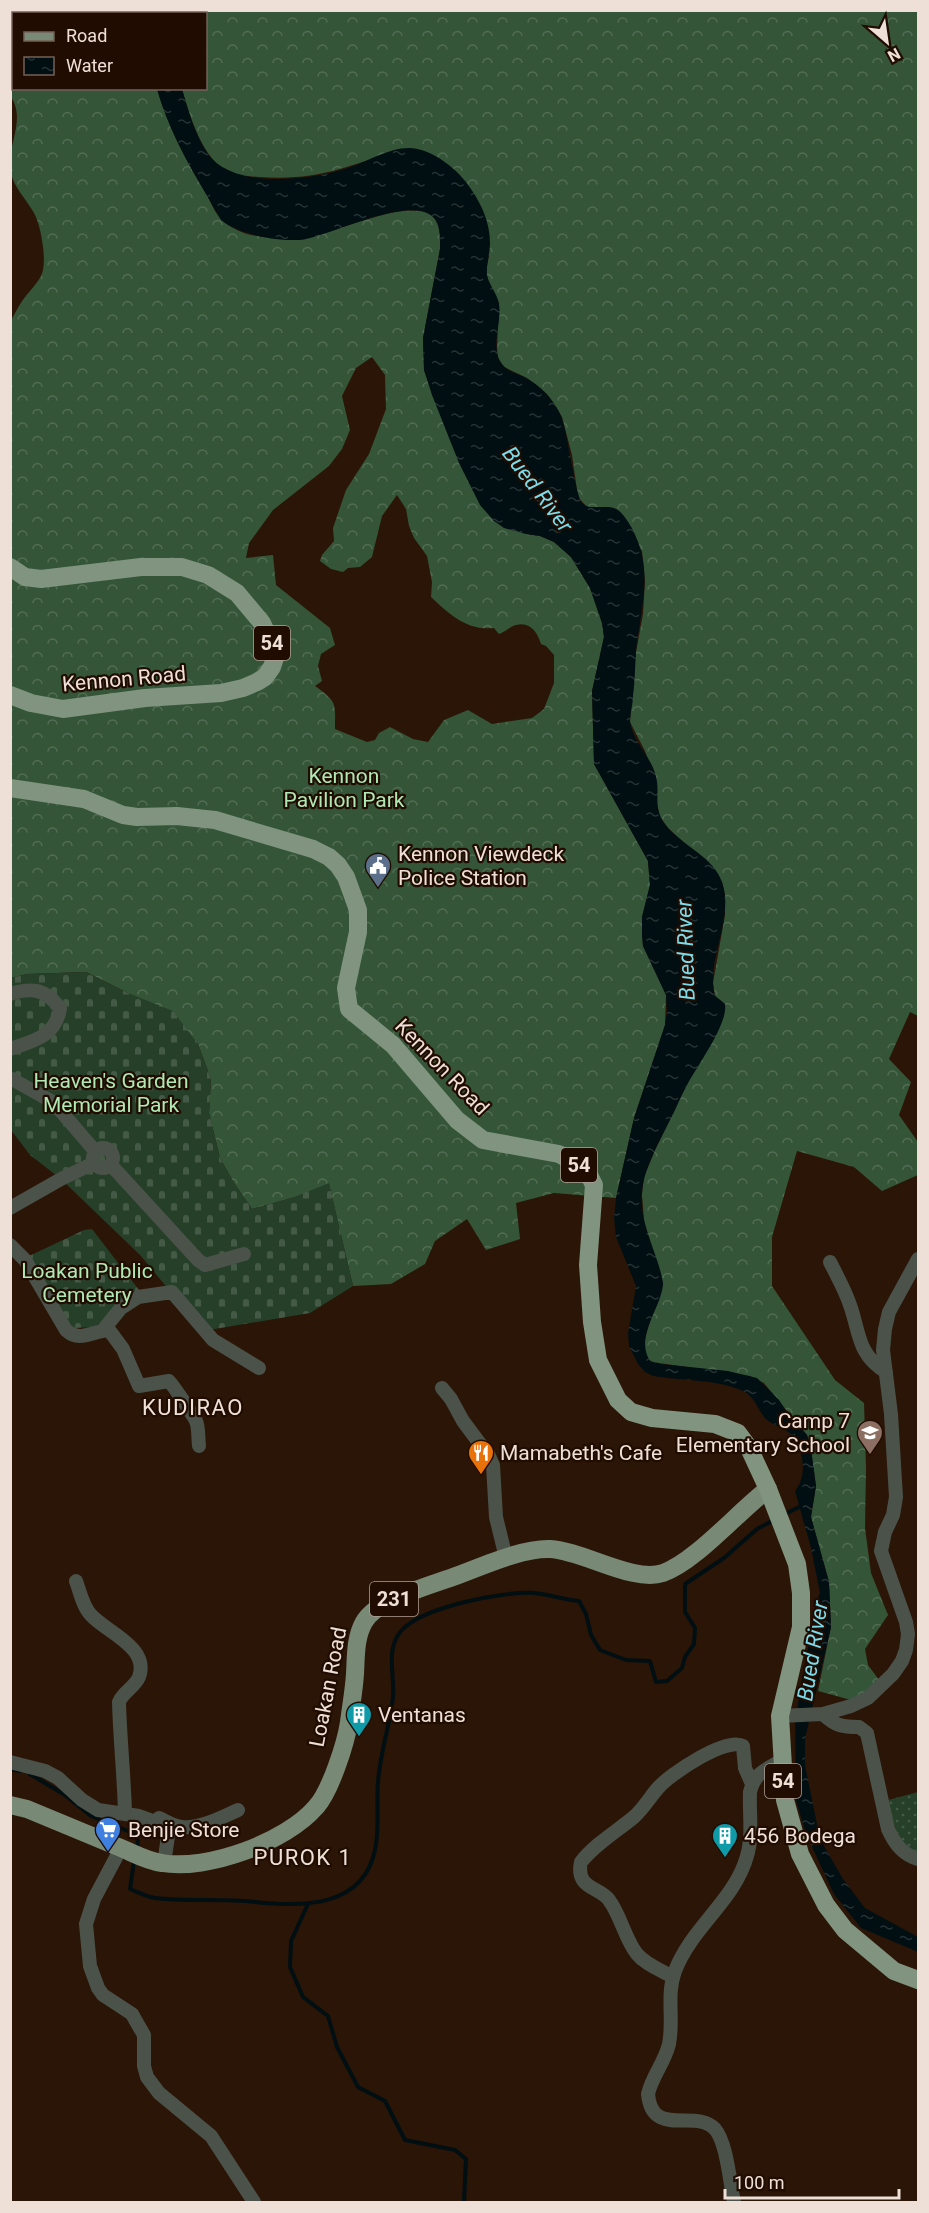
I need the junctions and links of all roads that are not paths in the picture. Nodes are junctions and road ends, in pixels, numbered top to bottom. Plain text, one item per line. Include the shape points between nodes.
1 (10, 567) edge
2 (10, 695) edge
3 (10, 788) edge
4 (10, 994) edge
5 (10, 1049) edge
6 (10, 1078) edge
7 (94, 1157) junction
8 (10, 1208) edge
9 (10, 1245) edge
10 (244, 1254) dead end
11 (918, 1258) edge
12 (830, 1262) dead end
13 (103, 1330) junction
14 (259, 1368) dead end
15 (886, 1372) junction
16 (442, 1388) dead end
17 (199, 1446) dead end
18 (768, 1489) junction
19 (506, 1558) junction
20 (76, 1581) dead end
21 (913, 1634) edge
22 (818, 1714) junction
23 (785, 1715) junction
24 (782, 1760) junction
25 (10, 1762) edge
26 (752, 1784) junction
27 (10, 1805) edge
28 (238, 1810) dead end
29 (132, 1815) junction
30 (123, 1849) junction
31 (918, 1859) edge
32 (156, 1862) junction
33 (673, 1977) junction
34 (918, 1980) edge
35 (254, 2202) edge
36 (734, 2202) edge

1 - 2 highway, Kennon Road / 54 via 25,577 41,579 141,567 182,567 208,575 237,593 256,615 267,631 275,658 265,677 221,693 63,709
3 - 18 highway, Kennon Road / 54 via 84,799 123,815 215,820 313,849 333,861 346,877 358,910 358,932 346,988 349,1009 393,1045 457,1120 483,1140 559,1154 586,1169 594,1185 588,1265 592,1322 598,1360 618,1400 631,1412 652,1418 715,1424 738,1433
4 - 5 street via 26,989 39,992 60,1009 56,1024 46,1035
6 - 7 street via 53,1102
7 - 8 street
7 - 10 street via 102,1169 111,1165 205,1265
9 - 13 street via 25,1260 66,1330 78,1338
11 - 15 street via 889,1312 885,1329
12 - 15 street via 850,1306 862,1347
13 - 14 street via 121,1308 138,1297 172,1292 213,1340
13 - 17 street via 109,1330 123,1349 139,1386 169,1381 175,1385 196,1422
15 - 21 street via 896,1497 881,1551
16 - 19 street via 493,1465 496,1517
18 - 19 main road, Loakan Road / 231 via 690,1557 661,1574 635,1573 547,1549
18 - 23 highway, Kennon Road / 54 via 797,1564 801,1593 801,1627
19 - 32 main road, Loakan Road / 231 via 393,1599 364,1622 357,1644 348,1726 327,1792 299,1823 236,1855 183,1865
20 - 29 street via 91,1615 126,1642 141,1666 139,1677 119,1702 121,1764
21 - 22 street via 902,1661 868,1698
22 - 23 street
22 - 31 street via 833,1724 859,1727 867,1733 888,1829 901,1849
23 - 24 highway, Kennon Road / 54
24 - 26 street via 760,1772
24 - 34 highway, Kennon Road / 54 via 791,1827 825,1905 868,1952 894,1971
25 - 29 street via 45,1771 98,1809
26 - 33 street via 744,1867 690,1943
26 - 33 street via 745,1768 743,1746 719,1749 675,1773 637,1814 581,1862 583,1879 591,1889 609,1899 638,1956
27 - 30 main road, Loakan Road / 231
28 - 29 street via 185,1827 153,1816
29 - 32 street via 164,1826 168,1836
30 - 32 main road, Loakan Road / 231
30 - 35 street via 94,1899 86,1924 90,1966 98,1988 132,2014 144,2035 147,2077 159,2093 211,2136
33 - 36 street via 669,2042 648,2100 659,2117 704,2123 717,2131

